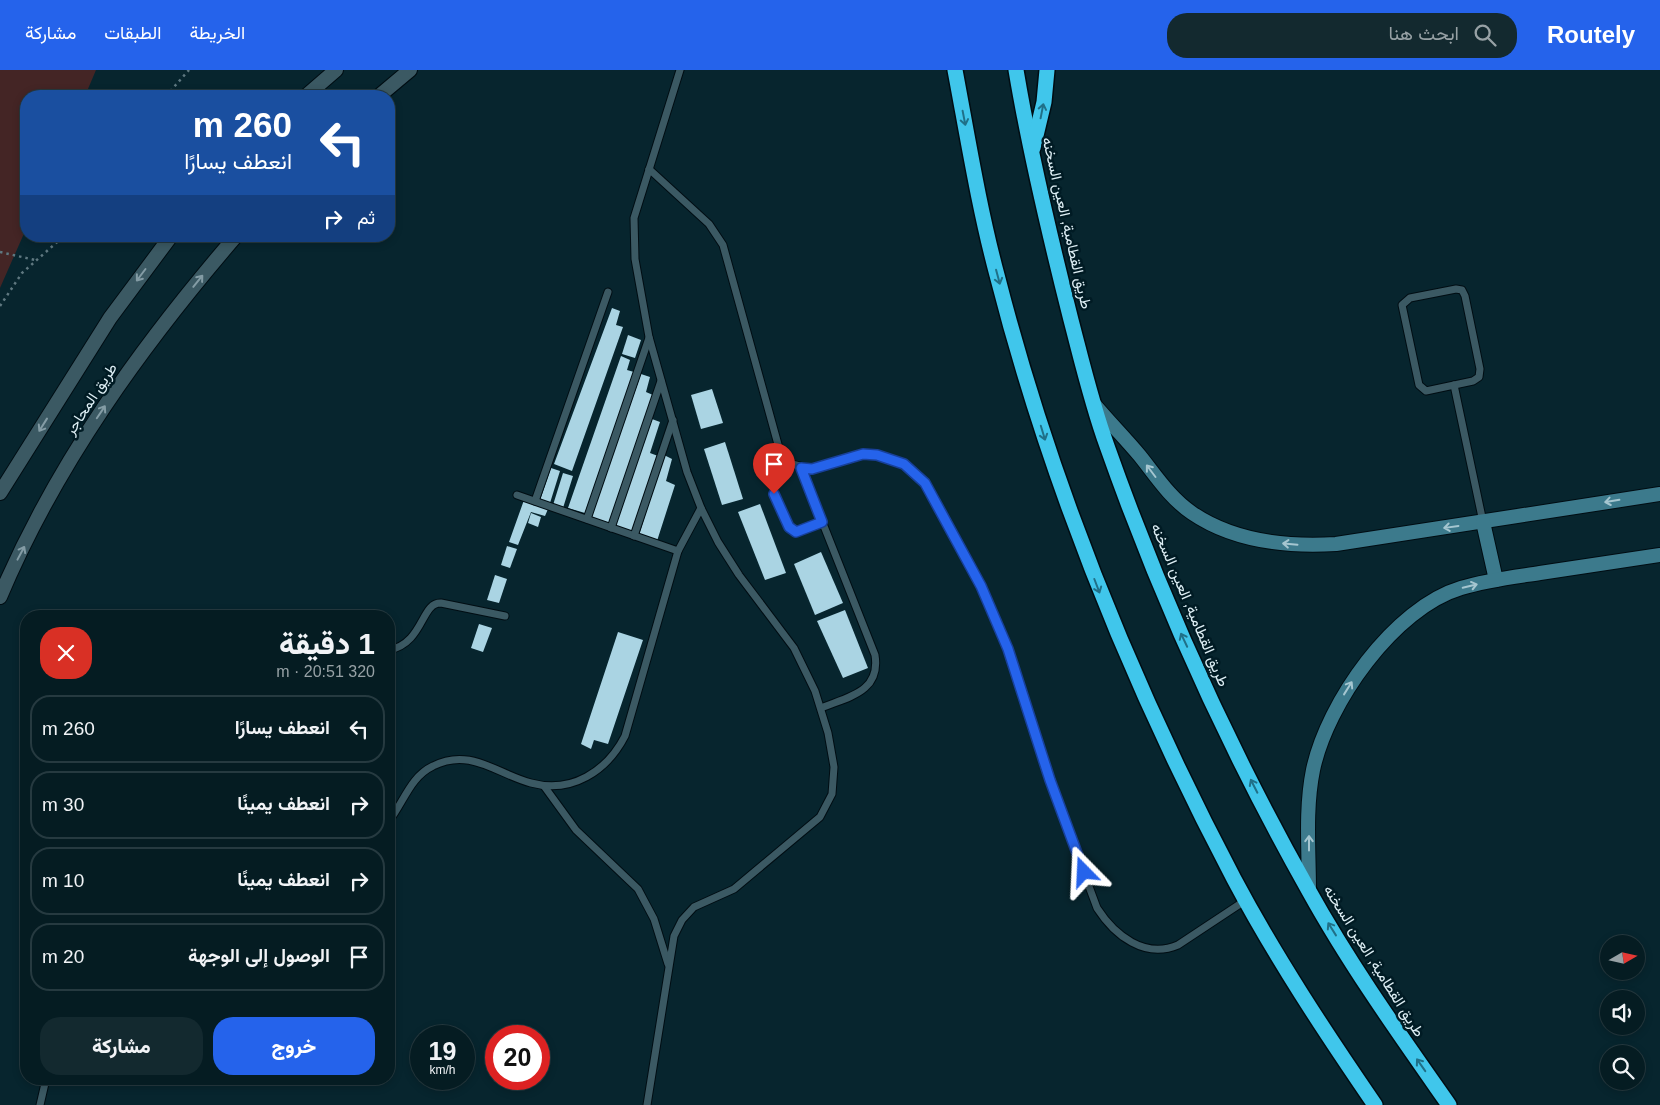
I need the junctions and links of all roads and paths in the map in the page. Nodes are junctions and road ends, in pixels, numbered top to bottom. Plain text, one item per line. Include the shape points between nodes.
1 (189, 70) edge
2 (336, 70) edge
3 (410, 70) edge
4 (680, 70) edge
5 (955, 70) edge
6 (1016, 70) edge
7 (1048, 70) edge
8 (171, 90) edge
9 (313, 90) edge
10 (386, 90) edge
11 (1032, 152) junction
12 (649, 169) junction
13 (57, 242) edge
14 (167, 242) edge
15 (231, 242) edge
16 (0, 252) edge
17 (35, 260) junction
18 (608, 292) dead end
19 (0, 306) edge
20 (649, 338) junction
21 (662, 381) junction
22 (1454, 385) junction
23 (1093, 403) junction
24 (672, 420) junction
25 (801, 468) junction
26 (0, 493) edge
27 (774, 494) dead end
28 (1660, 494) edge
29 (518, 495) dead end
30 (535, 501) junction
31 (701, 508) junction
32 (587, 519) junction
33 (822, 522) junction
34 (1484, 522) junction
35 (611, 528) junction
36 (634, 536) junction
37 (678, 551) junction
38 (1660, 555) edge
39 (1496, 580) junction
40 (0, 597) edge
41 (505, 616) dead end
42 (395, 648) edge
43 (821, 708) junction
44 (544, 786) junction
45 (395, 811) edge
46 (1309, 891) junction
47 (1246, 900) junction
48 (669, 968) junction
49 (45, 1085) edge
50 (40, 1105) edge
51 (647, 1105) edge
52 (1375, 1105) edge
53 (1449, 1105) edge

1 - 8 path
2 - 9 street
3 - 10 street
4 - 12 lane
5 -> 47 highway via 997,275 1044,438 1099,590 1162,738
6 - 11 highway, طريق القطامية, العين السخنه
11 -> 7 highway
11 - 23 highway, طريق القطامية, العين السخنه via 1051,244
12 - 20 lane via 634,218 633,233
12 - 25 lane via 704,220 722,245 779,448 784,457
13 - 17 path
14 -> 26 street, طريق المحاجر via 110,318
40 -> 15 street, طريق المحاجر via 38,519 97,418 163,324
16 - 17 path
17 - 19 path via 13,284
18 - 30 lane
20 - 21 lane
20 - 32 lane
21 - 24 lane
21 - 35 lane
22 - 22 lane via 1473,382 1480,373 1464,293 1456,289 1406,299 1403,308 1420,388 1428,391
22 - 34 lane
34 -> 23 main road via 1336,544 1293,544 1230,531 1191,513 1160,483
46 -> 23 highway, طريق القطامية, العين السخنه via 1230,738 1163,594
24 - 31 lane
24 - 36 lane
25 - 33 lane
25 - 47 lane via 812,469 863,454 877,455 904,464 925,483 999,625 1050,780 1097,908 1114,931 1148,949 1168,949
27 - 33 lane via 792,530 801,531
28 -> 34 main road
29 - 30 lane
30 - 32 lane
31 - 37 lane
31 - 43 lane via 739,575 794,648
32 - 35 lane
33 - 43 lane via 876,665 871,684 864,690
34 - 39 main road
35 - 36 lane
36 - 37 lane
37 - 44 lane via 625,736 618,749 610,761 586,778
38 - 39 main road
46 -> 39 main road via 1309,805 1313,771 1329,725 1344,696 1382,644 1419,612 1460,588
41 - 42 lane via 433,604 415,636
43 - 48 lane via 834,767 827,806 820,817 734,889 701,903 687,913 674,936
44 - 45 lane via 470,759 445,761 422,772
44 - 48 lane via 576,830 638,889 658,927
53 -> 46 highway, طريق القطامية, العين السخنه via 1382,1009
47 - 52 highway via 1317,1020
48 - 51 lane
49 - 50 lane

